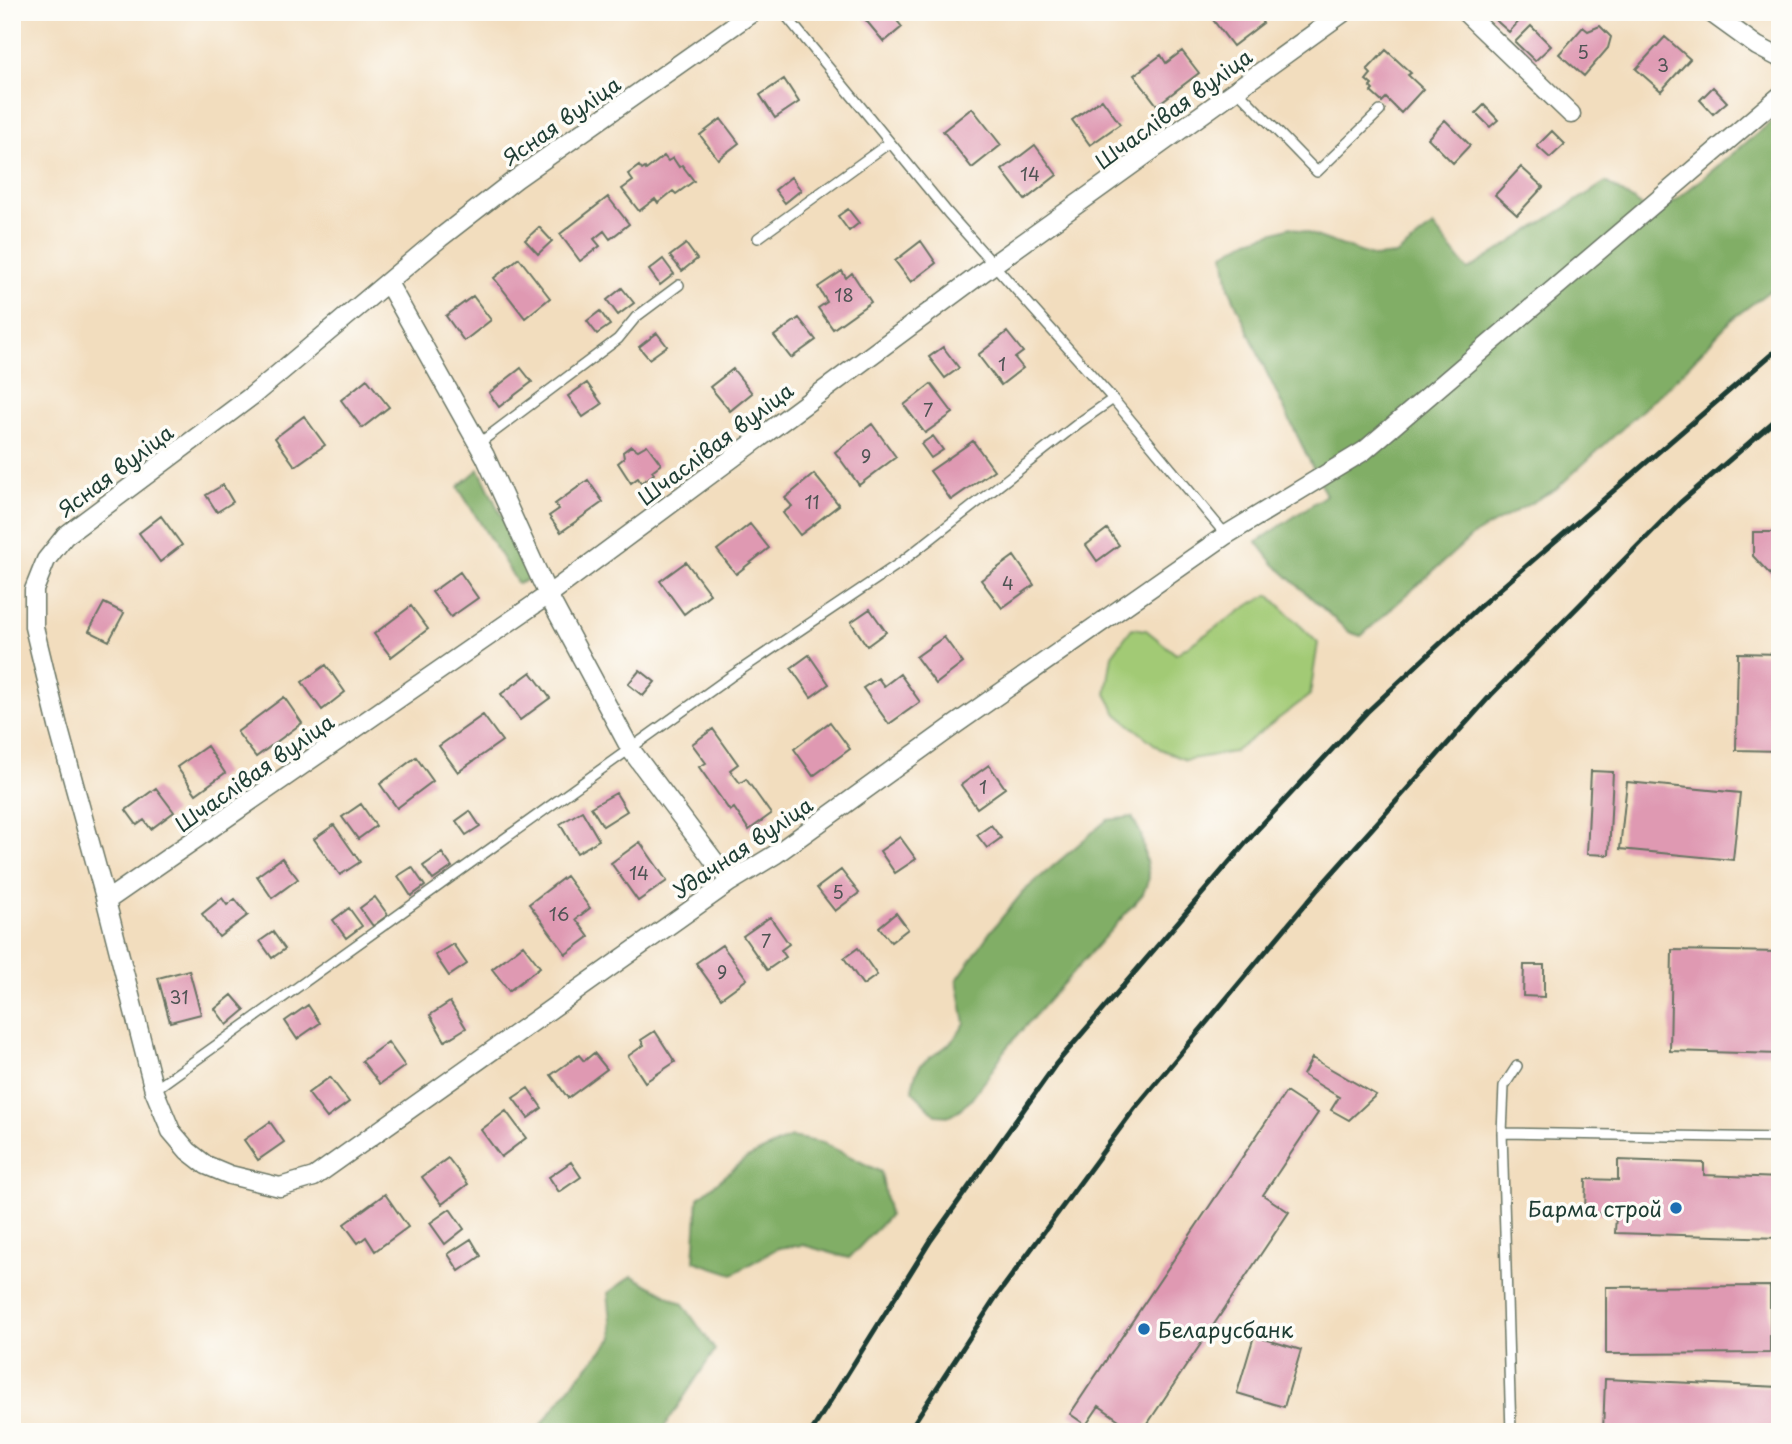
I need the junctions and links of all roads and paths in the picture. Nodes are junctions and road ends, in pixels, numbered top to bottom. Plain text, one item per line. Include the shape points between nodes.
1 (753, 12) edge
2 (783, 12) edge
3 (1344, 12) edge
4 (1465, 12) edge
5 (1710, 12) edge
6 (1780, 58) edge
7 (1237, 90) junction
8 (1780, 96) edge
9 (1380, 111) dead end
10 (1571, 114) dead end
11 (889, 143) junction
12 (758, 238) dead end
13 (994, 264) junction
14 (388, 283) junction
15 (679, 285) dead end
16 (1113, 399) junction
17 (478, 444) junction
18 (1226, 535) junction
19 (548, 595) junction
20 (631, 750) junction
21 (730, 882) junction
22 (106, 901) junction
23 (1517, 1066) dead end
24 (154, 1090) junction
25 (1502, 1133) junction
26 (1780, 1138) edge
27 (280, 1187) joint
28 (1511, 1432) edge

1 - 14 street, Ясная вуліца via 516,180
2 - 11 lane
3 - 7 street, Шчаслівая вуліца
4 - 10 street
5 - 6 street
7 - 9 lane via 1317,172
7 - 13 street, Шчаслівая вуліца
8 - 18 street, Удачная вуліца via 1364,452
11 - 12 lane
11 - 13 lane
13 - 16 lane
13 - 19 street, Шчаслівая вуліца
14 - 17 street
14 - 22 street, Ясная вуліца via 253,395 65,536 46,560 34,590 34,626
15 - 17 lane via 635,317 618,339
16 - 18 lane
16 - 20 lane via 900,563
17 - 19 street
18 - 21 street, Удачная вуліца
19 - 20 street
19 - 22 street, Шчаслівая вуліца
20 - 21 street
20 - 24 lane
21 - 27 street, Удачная вуліца via 314,1177
22 - 24 street, Ясная вуліца
23 - 25 lane via 1504,1086
24 - 27 street, Ясная вуліца via 171,1130 188,1151 230,1175
25 - 26 lane
25 - 28 lane

